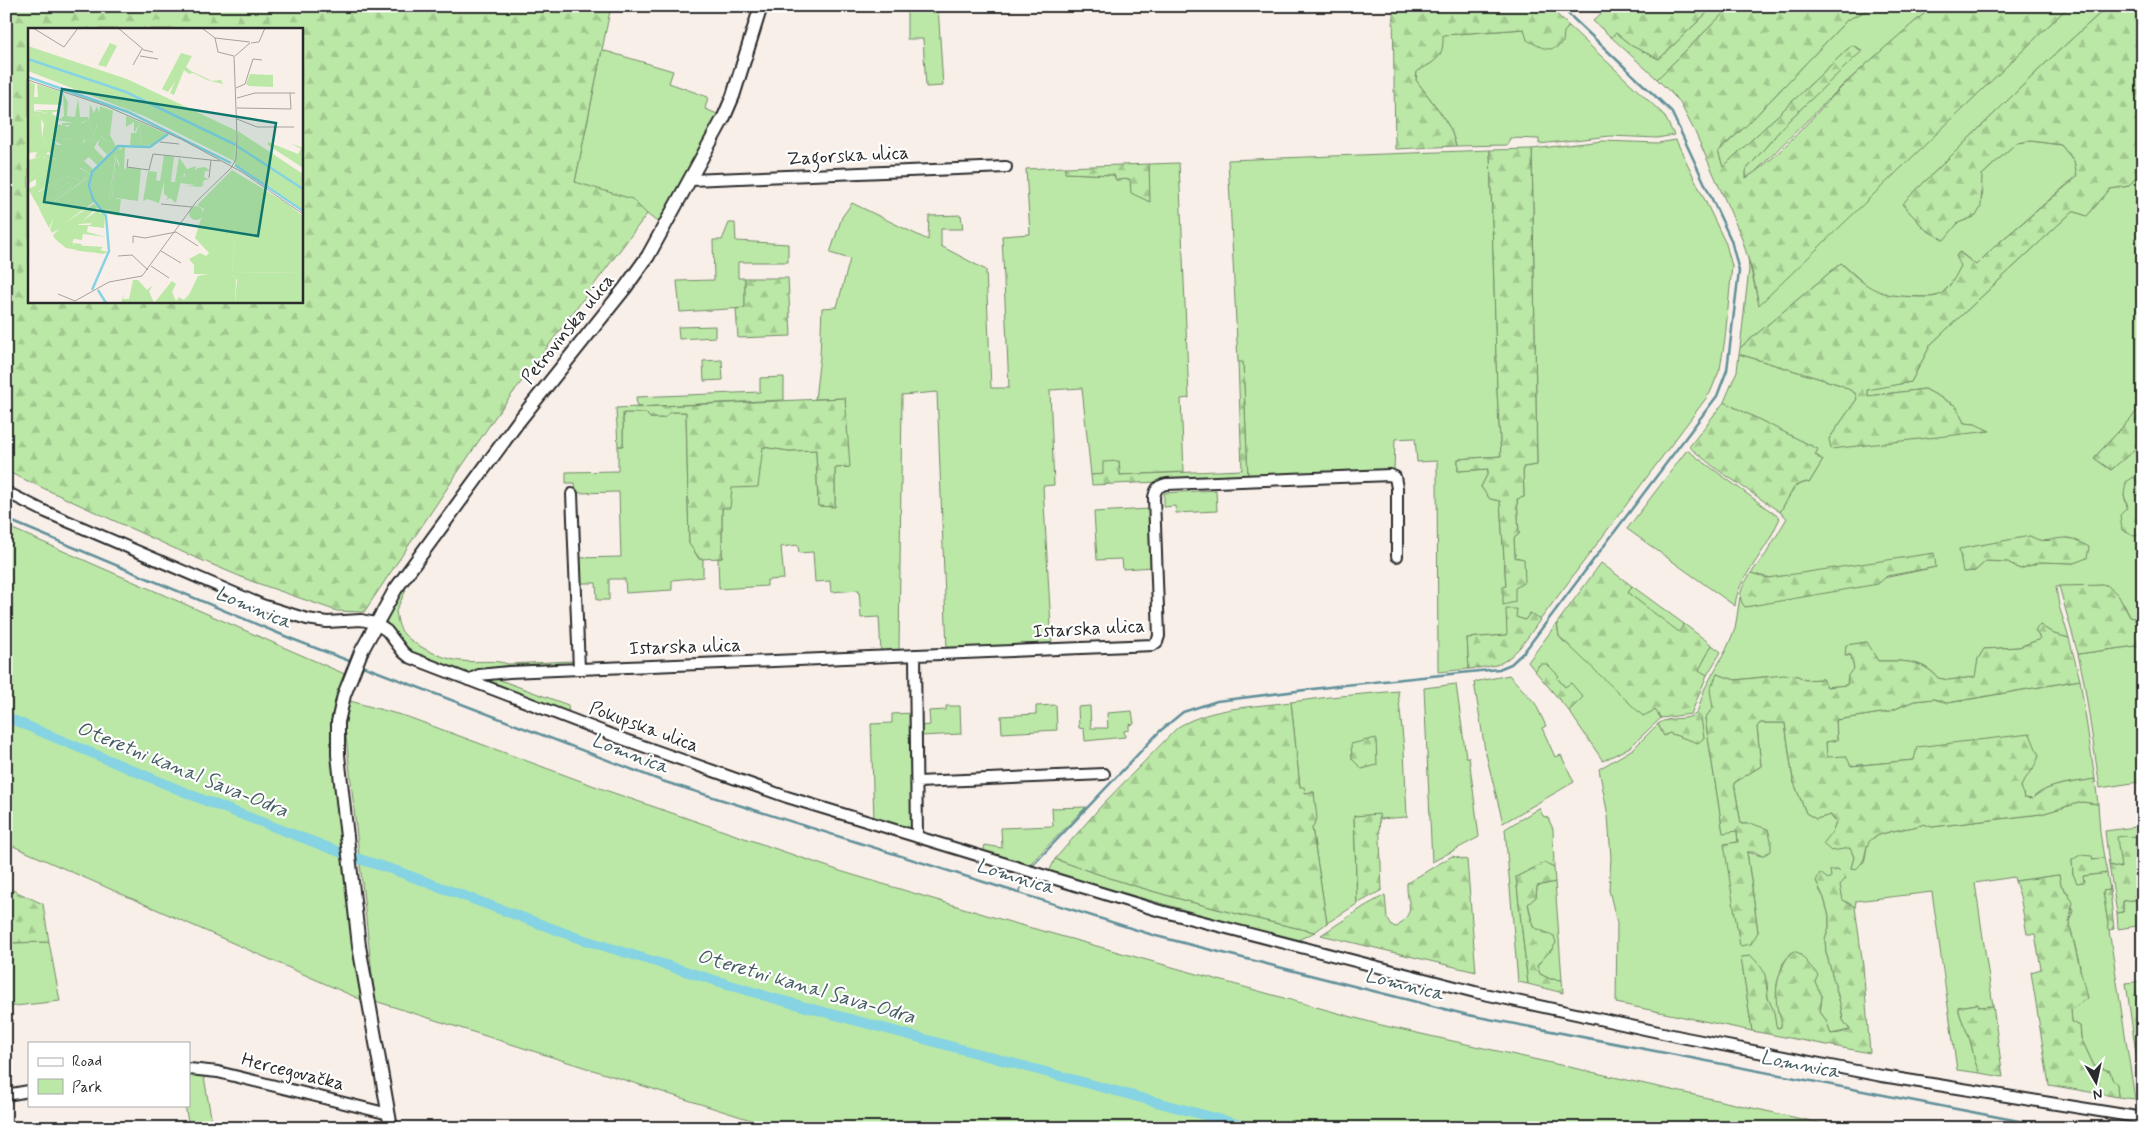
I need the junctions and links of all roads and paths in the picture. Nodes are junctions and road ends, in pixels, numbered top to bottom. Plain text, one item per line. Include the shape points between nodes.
1 (761, 6) edge
2 (1006, 167) dead end
3 (691, 180) junction
4 (6, 492) edge
5 (572, 494) dead end
6 (1397, 556) dead end
7 (376, 623) junction
8 (915, 655) junction
9 (578, 669) junction
10 (468, 680) junction
11 (1104, 774) dead end
12 (917, 782) junction
13 (917, 837) junction
14 (190, 1069) edge
15 (28, 1091) edge
16 (6, 1095) edge
17 (388, 1114) junction
18 (2143, 1118) edge
19 (391, 1128) edge

1 - 3 street, Petrovinska ulica via 730,103
2 - 3 street, Zagorska ulica
3 - 7 street, Petrovinska ulica via 644,262 518,422 413,563
4 - 7 street via 262,605 307,620
5 - 9 street
6 - 8 street, Istarska ulica via 1397,488 1390,474 1160,485 1156,489 1153,510 1158,570 1158,642 1147,646
7 - 10 street, Pokupska ulica via 410,657
7 - 17 street, Petrovinska ulica via 348,684 338,722 338,755 359,946
8 - 9 street, Istarska ulica
8 - 12 street
9 - 10 street, Istarska ulica via 495,673
10 - 13 street, Pokupska ulica via 787,797
11 - 12 street
12 - 13 street
13 - 18 street, Pokupska ulica via 1157,910 1504,998 1882,1076
14 - 17 street, Hercegovačka via 218,1072
15 - 16 street
17 - 19 street, Petrovinska ulica

